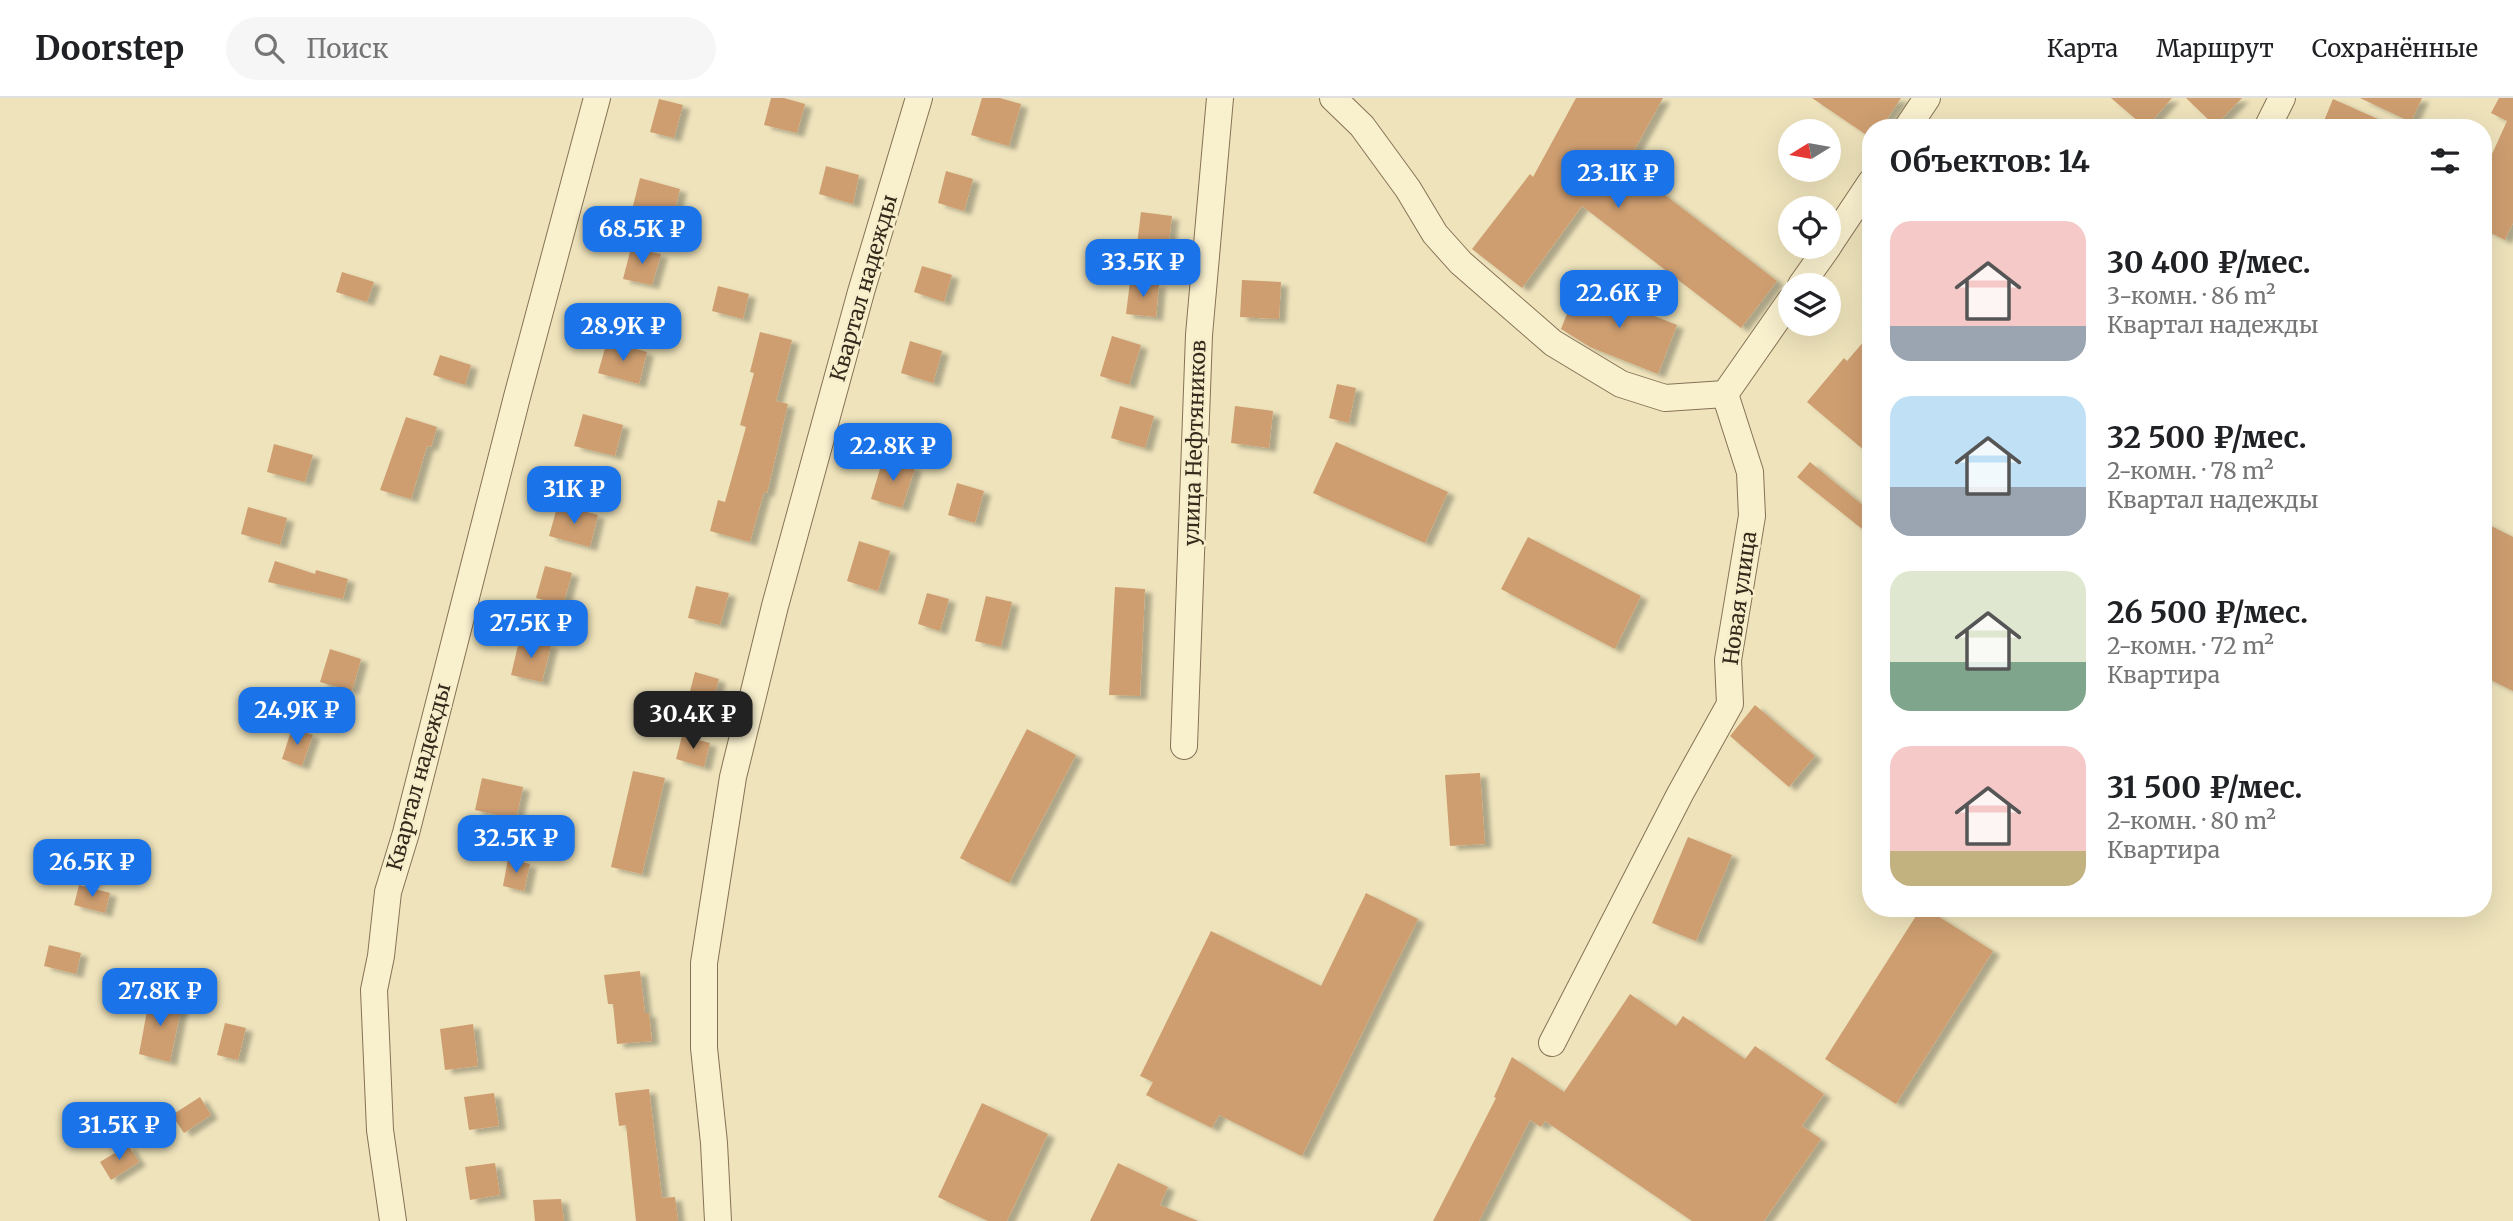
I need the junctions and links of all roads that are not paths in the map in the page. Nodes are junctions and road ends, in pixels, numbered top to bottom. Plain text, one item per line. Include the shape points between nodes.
1 (597, 98) edge
2 (919, 98) edge
3 (1220, 98) edge
4 (1334, 98) edge
5 (1927, 98) edge
6 (2282, 98) edge
7 (1913, 119) edge
8 (2272, 119) edge
9 (1862, 195) edge
10 (1841, 227) edge
11 (1778, 317) edge
12 (1725, 394) junction
13 (1184, 746) dead end
14 (1552, 1043) dead end
15 (393, 1221) edge
16 (718, 1221) edge

1 - 15 street, Квартал надежды via 388,892 374,990 380,1130
2 - 16 street, Квартал надежды via 861,292 733,777 704,963 704,1048
3 - 13 street, улица Нефтяников via 1199,335
4 - 12 street via 1362,126 1435,234 1461,263 1553,343 1621,384 1665,398
5 - 7 street
6 - 8 street
9 - 10 street
11 - 12 street
12 - 14 street, Новая улица via 1750,472 1752,516 1728,660 1730,704

